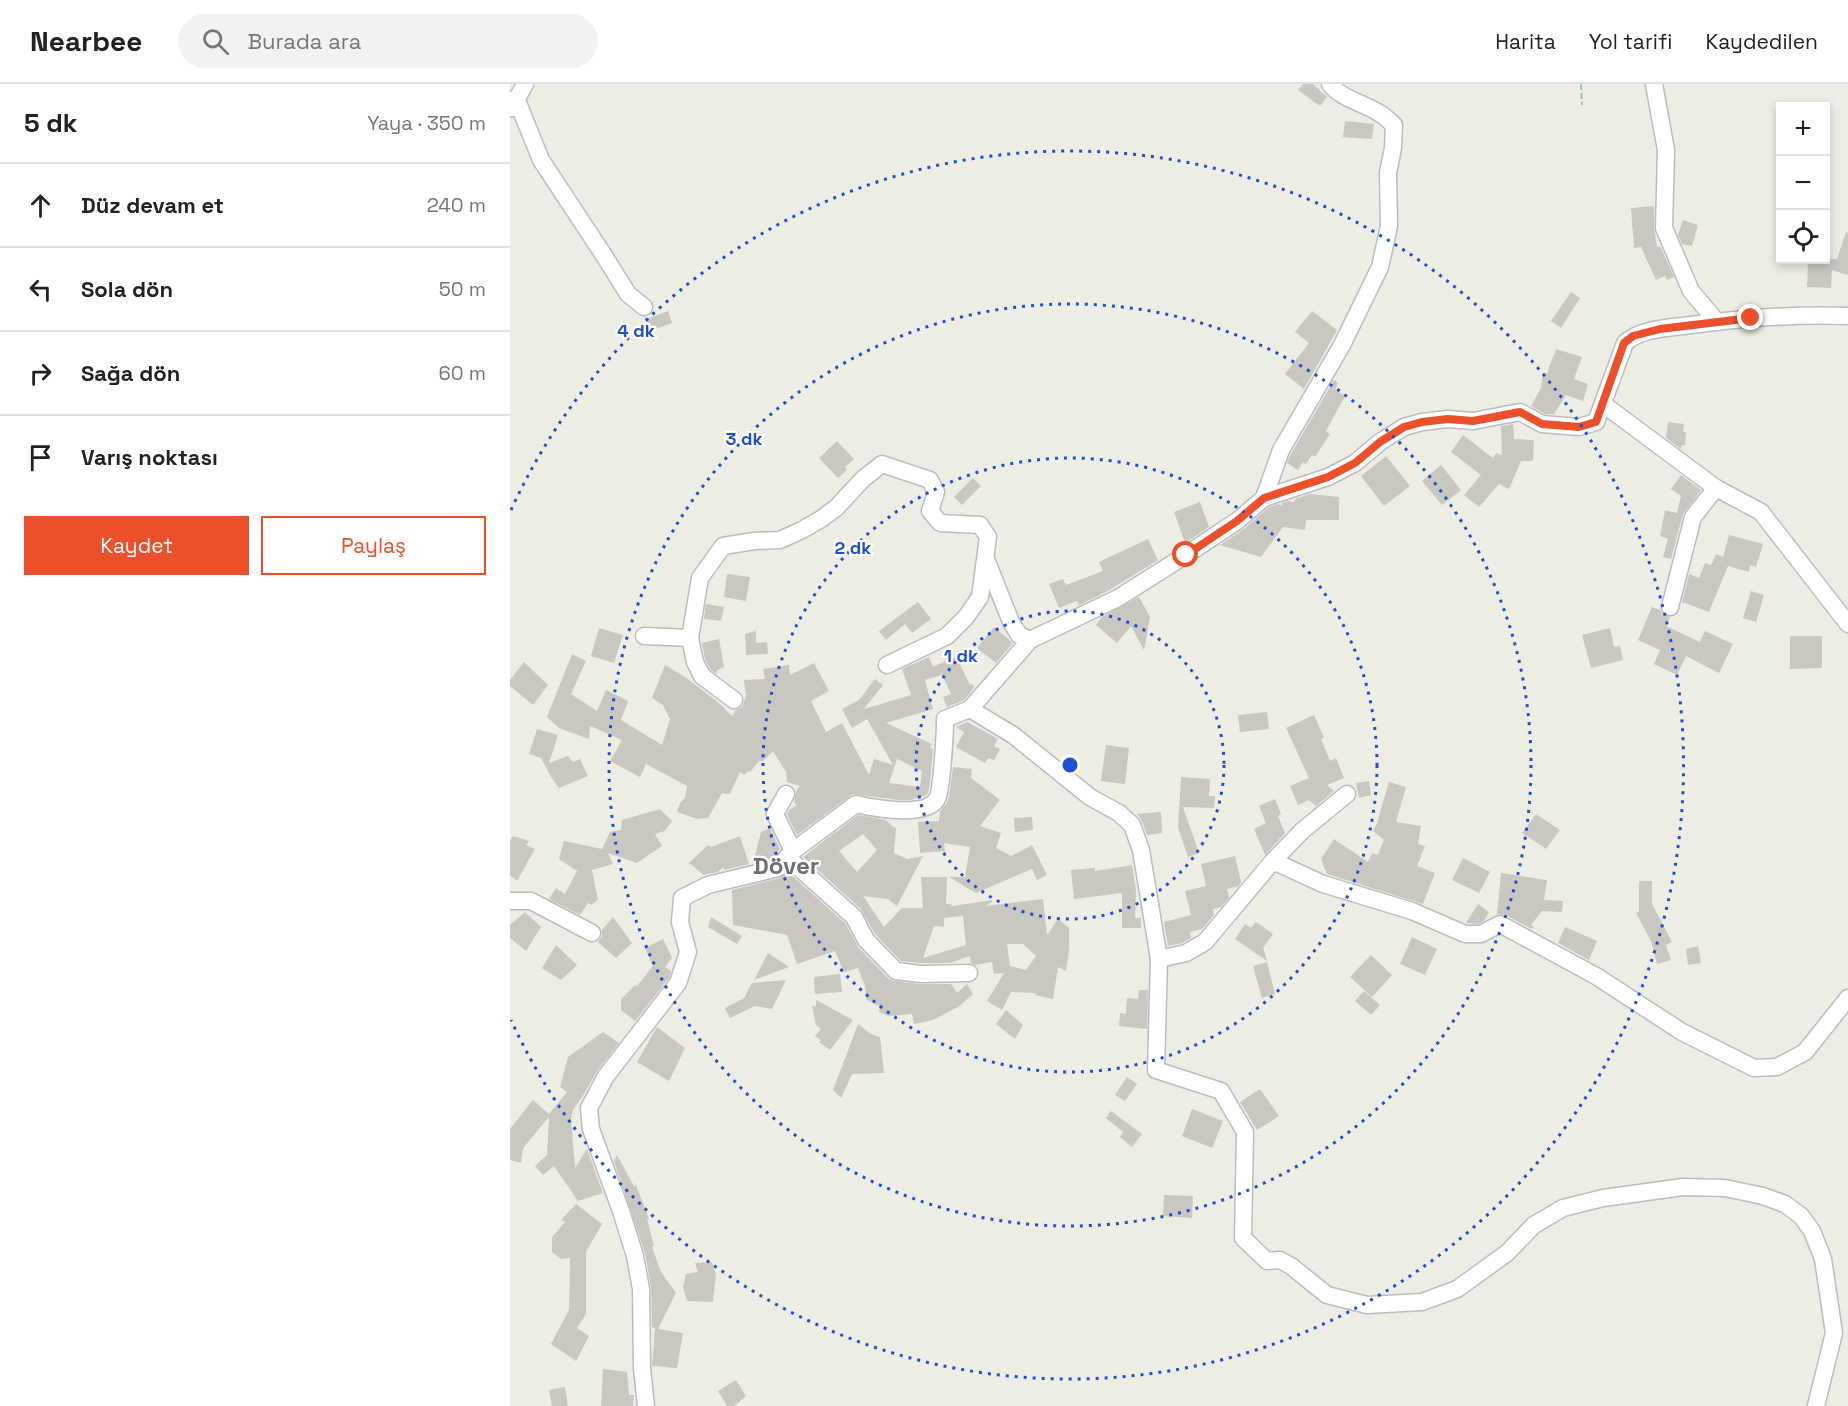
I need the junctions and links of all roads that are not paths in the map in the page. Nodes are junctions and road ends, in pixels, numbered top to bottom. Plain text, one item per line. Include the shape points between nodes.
1 (1330, 84) edge
2 (1654, 84) edge
3 (517, 98) edge
4 (644, 307) dead end
5 (1848, 316) edge
6 (1717, 322) junction
7 (1604, 405) junction
8 (1716, 488) junction
9 (1264, 498) junction
10 (985, 556) junction
11 (1670, 607) dead end
12 (1847, 617) edge
13 (644, 636) dead end
14 (690, 638) junction
15 (1030, 640) junction
16 (887, 665) dead end
17 (734, 700) dead end
18 (970, 709) junction
19 (786, 794) dead end
20 (1347, 794) dead end
21 (790, 854) junction
22 (1273, 861) junction
23 (510, 901) edge
24 (592, 933) dead end
25 (1159, 959) junction
26 (969, 973) dead end
27 (1848, 998) edge
28 (646, 1406) edge
29 (1816, 1406) edge

1 - 9 street via 1394,125 1388,173 1389,226 1380,267 1342,345 1281,450
2 - 6 street via 1666,150 1664,228 1692,291
3 - 4 street via 541,160 628,294
5 - 6 street
6 - 7 street via 1633,336 1624,343
7 - 8 street
7 - 9 street via 1596,422 1579,427 1542,424 1520,412 1473,421 1422,422 1404,427 1337,472
8 - 11 street via 1694,517
8 - 12 street via 1761,512
9 - 15 street via 1237,521 1118,598
10 - 14 street via 988,537 980,525 940,523 930,511 936,492 930,480 882,464 836,508 802,530 780,540 723,546 700,578
10 - 15 street via 1011,622 1019,635
10 - 16 street via 980,597 966,617 947,636
13 - 14 street
14 - 17 street via 702,676
15 - 18 street
18 - 21 street via 945,719 937,799 929,807 909,810 856,804
18 - 25 street via 1013,735 1090,797 1132,825 1141,850
19 - 21 street via 775,814
20 - 22 street
21 - 26 street via 854,917 866,940 896,971
21 - 28 street via 778,868 708,885 682,898 680,922 688,952 678,982 606,1076 589,1108 591,1129 635,1256 641,1289
22 - 25 street via 1205,942 1186,953
22 - 27 street via 1323,884 1412,911 1465,934 1481,934 1500,924 1596,976 1682,1032 1754,1068 1777,1067 1805,1052
23 - 24 street via 531,901
25 - 29 street via 1156,1070 1221,1091 1245,1132 1243,1238 1267,1261 1280,1260 1291,1266 1327,1295 1366,1305 1422,1302 1457,1289 1507,1253 1534,1225 1563,1208 1683,1187 1725,1188 1763,1196 1785,1204 1801,1216 1824,1259 1834,1333

